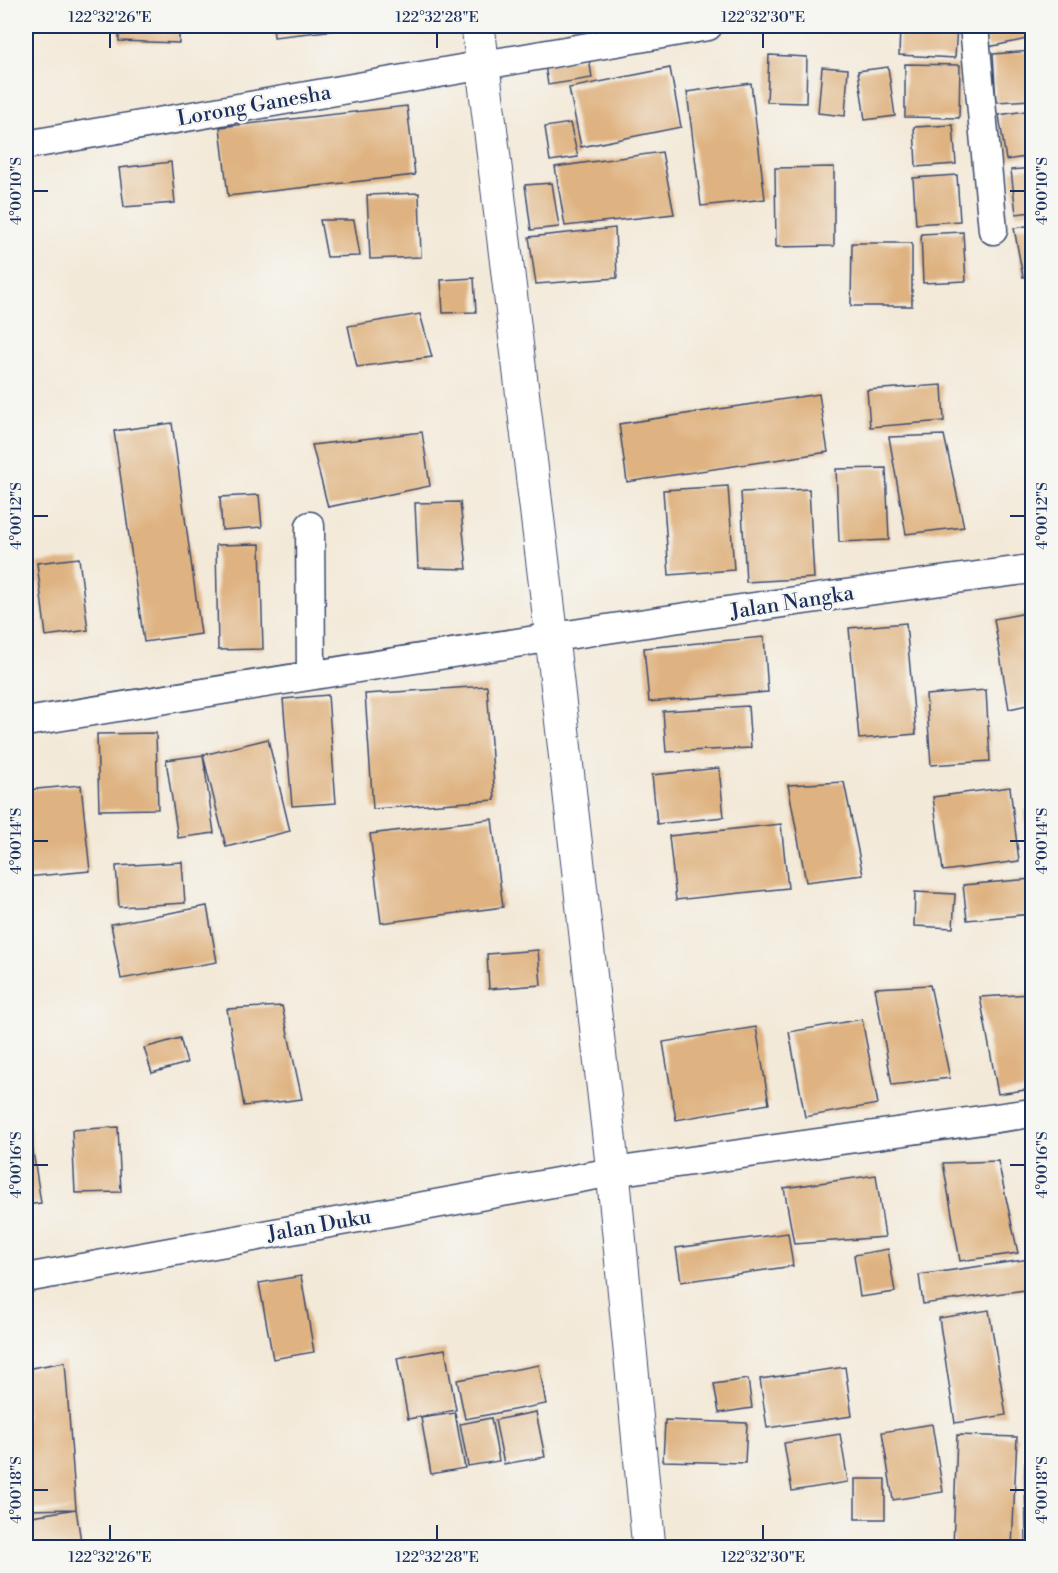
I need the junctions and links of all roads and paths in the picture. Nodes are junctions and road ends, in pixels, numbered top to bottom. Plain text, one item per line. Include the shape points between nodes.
1 (478, 26) edge
2 (708, 26) edge
3 (974, 26) edge
4 (482, 65) junction
5 (26, 145) edge
6 (993, 230) dead end
7 (310, 526) dead end
8 (1032, 569) edge
9 (552, 638) junction
10 (312, 675) junction
11 (26, 722) edge
12 (1032, 1113) edge
13 (613, 1172) junction
14 (26, 1278) edge
15 (649, 1548) edge

1 - 4 street
2 - 4 street, Lorong Ganesha
3 - 6 street
4 - 5 street, Lorong Ganesha
4 - 9 street
7 - 10 street
8 - 9 street, Jalan Nangka
9 - 10 street, Jalan Nangka
9 - 13 street
10 - 11 street, Jalan Nangka
12 - 13 street, Jalan Duku
13 - 14 street, Jalan Duku
13 - 15 street

